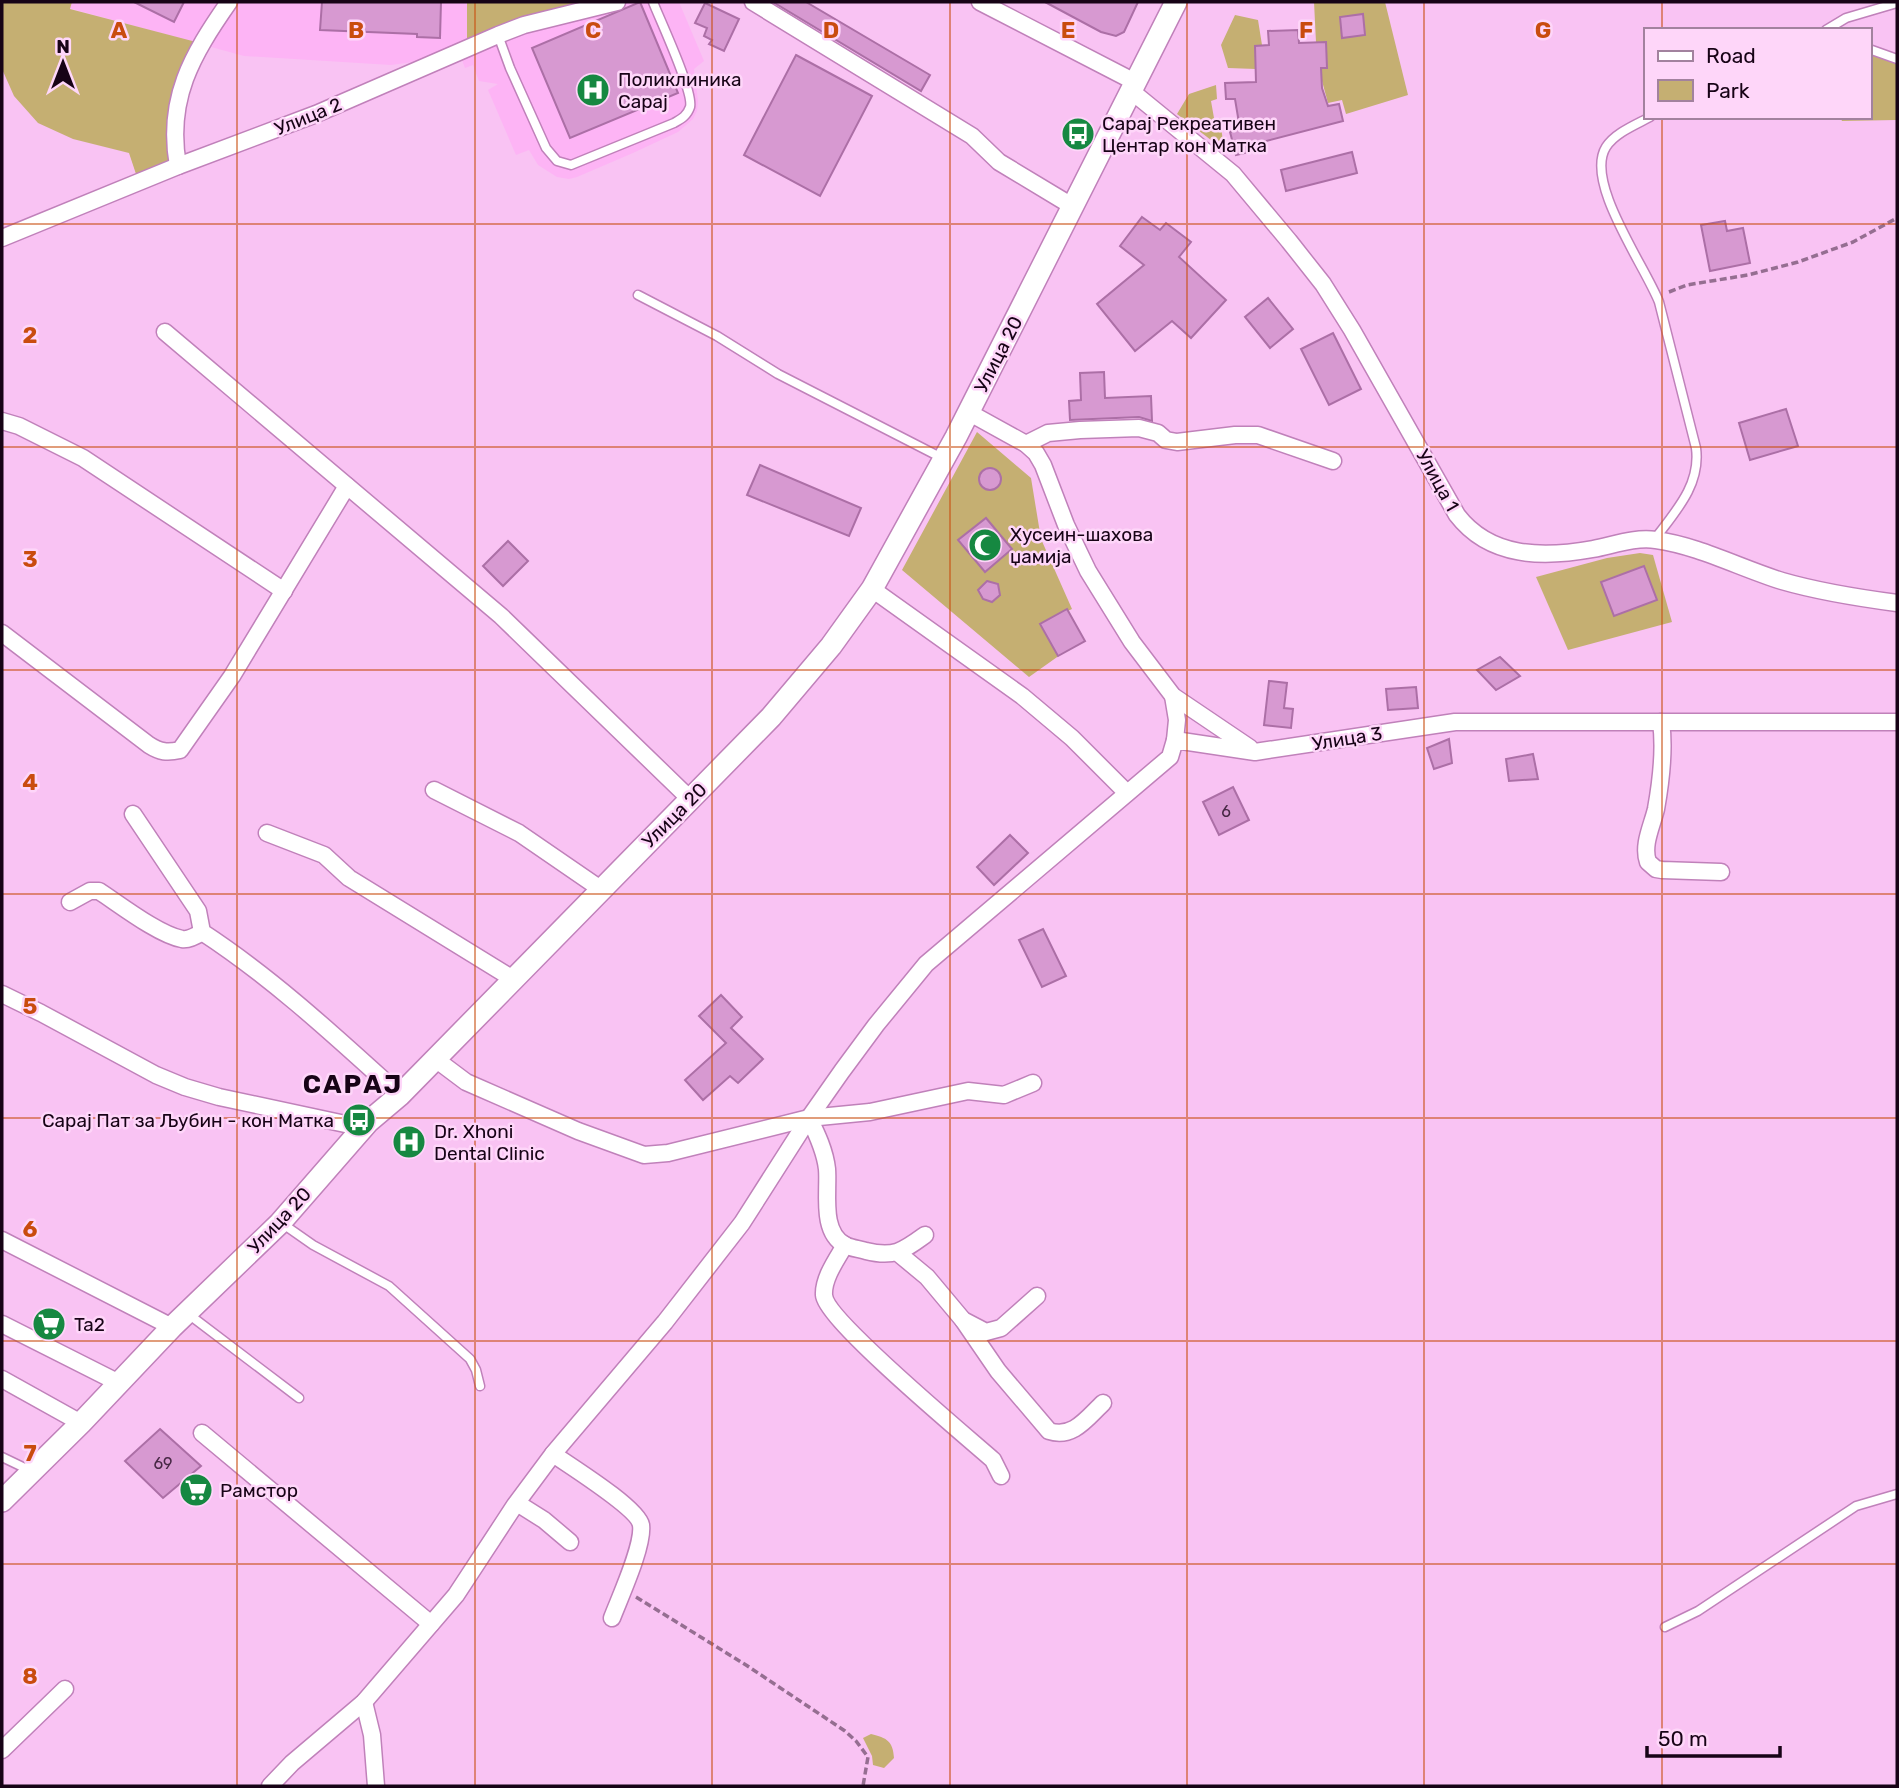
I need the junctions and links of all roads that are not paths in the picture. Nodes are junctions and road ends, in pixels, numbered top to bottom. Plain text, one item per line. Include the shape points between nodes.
1 (229, 2) edge
2 (617, 2) edge
3 (653, 2) edge
4 (753, 2) edge
5 (980, 2) edge
6 (1176, 2) edge
7 (1897, 3) edge
8 (1829, 28) edge
9 (498, 35) junction
10 (1871, 50) edge
11 (1897, 59) edge
12 (1133, 86) junction
13 (1646, 119) edge
14 (178, 166) junction
15 (1072, 206) junction
16 (2, 238) edge
17 (638, 295) dead end
18 (165, 332) dead end
19 (968, 412) junction
20 (2, 421) edge
21 (1026, 444) junction
22 (944, 459) junction
23 (1333, 461) dead end
24 (347, 486) junction
25 (1654, 540) junction
26 (872, 589) junction
27 (284, 591) junction
28 (1897, 603) edge
29 (2, 633) edge
30 (1173, 696) junction
31 (1661, 722) junction
32 (1897, 722) edge
33 (1175, 740) junction
34 (1255, 751) junction
35 (434, 790) dead end
36 (1126, 793) junction
37 (690, 799) junction
38 (133, 814) dead end
39 (267, 833) dead end
40 (1721, 872) dead end
41 (601, 890) junction
42 (70, 901) dead end
43 (202, 932) junction
44 (513, 979) junction
45 (2, 994) edge
46 (434, 1058) junction
47 (1034, 1083) dead end
48 (400, 1096) junction
49 (809, 1118) junction
50 (358, 1136) junction
51 (280, 1223) junction
52 (925, 1235) dead end
53 (2, 1240) edge
54 (845, 1245) junction
55 (898, 1253) junction
56 (1037, 1296) dead end
57 (180, 1320) junction
58 (963, 1320) junction
59 (2, 1324) edge
60 (2, 1379) edge
61 (119, 1383) junction
62 (480, 1386) dead end
63 (299, 1398) dead end
64 (1103, 1403) dead end
65 (81, 1423) junction
66 (202, 1433) dead end
67 (553, 1454) junction
68 (2, 1457) edge
69 (32, 1472) junction
70 (1001, 1476) dead end
71 (1897, 1494) edge
72 (2, 1501) edge
73 (517, 1503) junction
74 (570, 1542) dead end
75 (612, 1618) dead end
76 (431, 1624) junction
77 (1665, 1627) dead end
78 (65, 1689) dead end
79 (364, 1702) junction
80 (2, 1751) edge
81 (270, 1786) edge
82 (376, 1786) edge

1 - 14 street via 200,43 182,85 174,130
2 - 9 street, Улица 2
3 - 9 lane via 685,80 689,110 674,122 571,165 557,161 546,148
4 - 15 street via 972,136 999,162
5 - 12 street
6 - 12 street, Улица 20
7 - 8 lane via 1846,18
9 - 14 street, Улица 2 via 316,114
10 - 11 lane
12 - 15 street, Улица 20
12 - 25 street, Улица 1 via 1233,174 1323,284 1457,514 1471,530 1505,549 1535,554
13 - 25 lane via 1614,137 1600,166 1609,203 1657,297 1698,459 1691,487
14 - 16 street, Улица 2
15 - 19 street, Улица 20
17 - 22 lane
18 - 24 street
19 - 21 street
19 - 22 street, Улица 20
20 - 27 street via 83,458
21 - 23 street via 1048,433 1139,428 1177,442 1258,435
21 - 30 street via 1044,465 1088,571 1132,642
22 - 26 street, Улица 20
24 - 27 street
24 - 37 street via 501,616
25 - 28 street, Улица 1 via 1783,581
26 - 36 street via 1022,696
26 - 37 street, Улица 20 via 771,717
27 - 29 street via 193,734 180,750 170,752 149,745
30 - 33 street
30 - 34 street
31 - 32 street, Улица 3
31 - 34 street, Улица 3 via 1455,722
31 - 40 street via 1663,751 1646,848 1648,862 1662,870
33 - 34 street, Улица 3
33 - 36 street via 1170,757
35 - 41 street via 519,833
36 - 49 street via 926,964
37 - 41 street, Улица 20
38 - 43 street via 198,911
39 - 44 street via 324,855 349,878
41 - 44 street, Улица 20
42 - 43 street via 99,891 167,933 183,939
43 - 48 street via 297,1003
44 - 46 street, Улица 20
45 - 50 street via 185,1087 350,1125
46 - 48 street, Улица 20
46 - 49 street via 466,1082 644,1155
47 - 49 street via 1004,1095 968,1091 870,1112
48 - 50 street, Улица 20
49 - 54 street via 827,1168 828,1219
49 - 67 street via 742,1223
50 - 51 street, Улица 20
51 - 57 street, Улица 20
51 - 62 lane via 405,1298 470,1359
52 - 55 street
53 - 57 street
54 - 55 street via 880,1254
54 - 70 street via 825,1285 827,1304 882,1362 992,1460
55 - 58 street via 927,1277
56 - 58 street via 995,1331 986,1332
57 - 61 street, Улица 20
57 - 63 lane
58 - 64 street via 998,1371 1049,1431 1058,1434 1075,1429
59 - 61 street
60 - 65 street
61 - 65 street, Улица 20
65 - 69 street, Улица 20
66 - 76 street
67 - 73 street
67 - 75 street via 631,1509 640,1522 640,1541
68 - 69 lane
69 - 72 street, Улица 20
71 - 77 lane via 1856,1506 1698,1611
73 - 74 street
73 - 76 street via 456,1595
76 - 79 street
78 - 80 street
79 - 81 street
79 - 82 street

